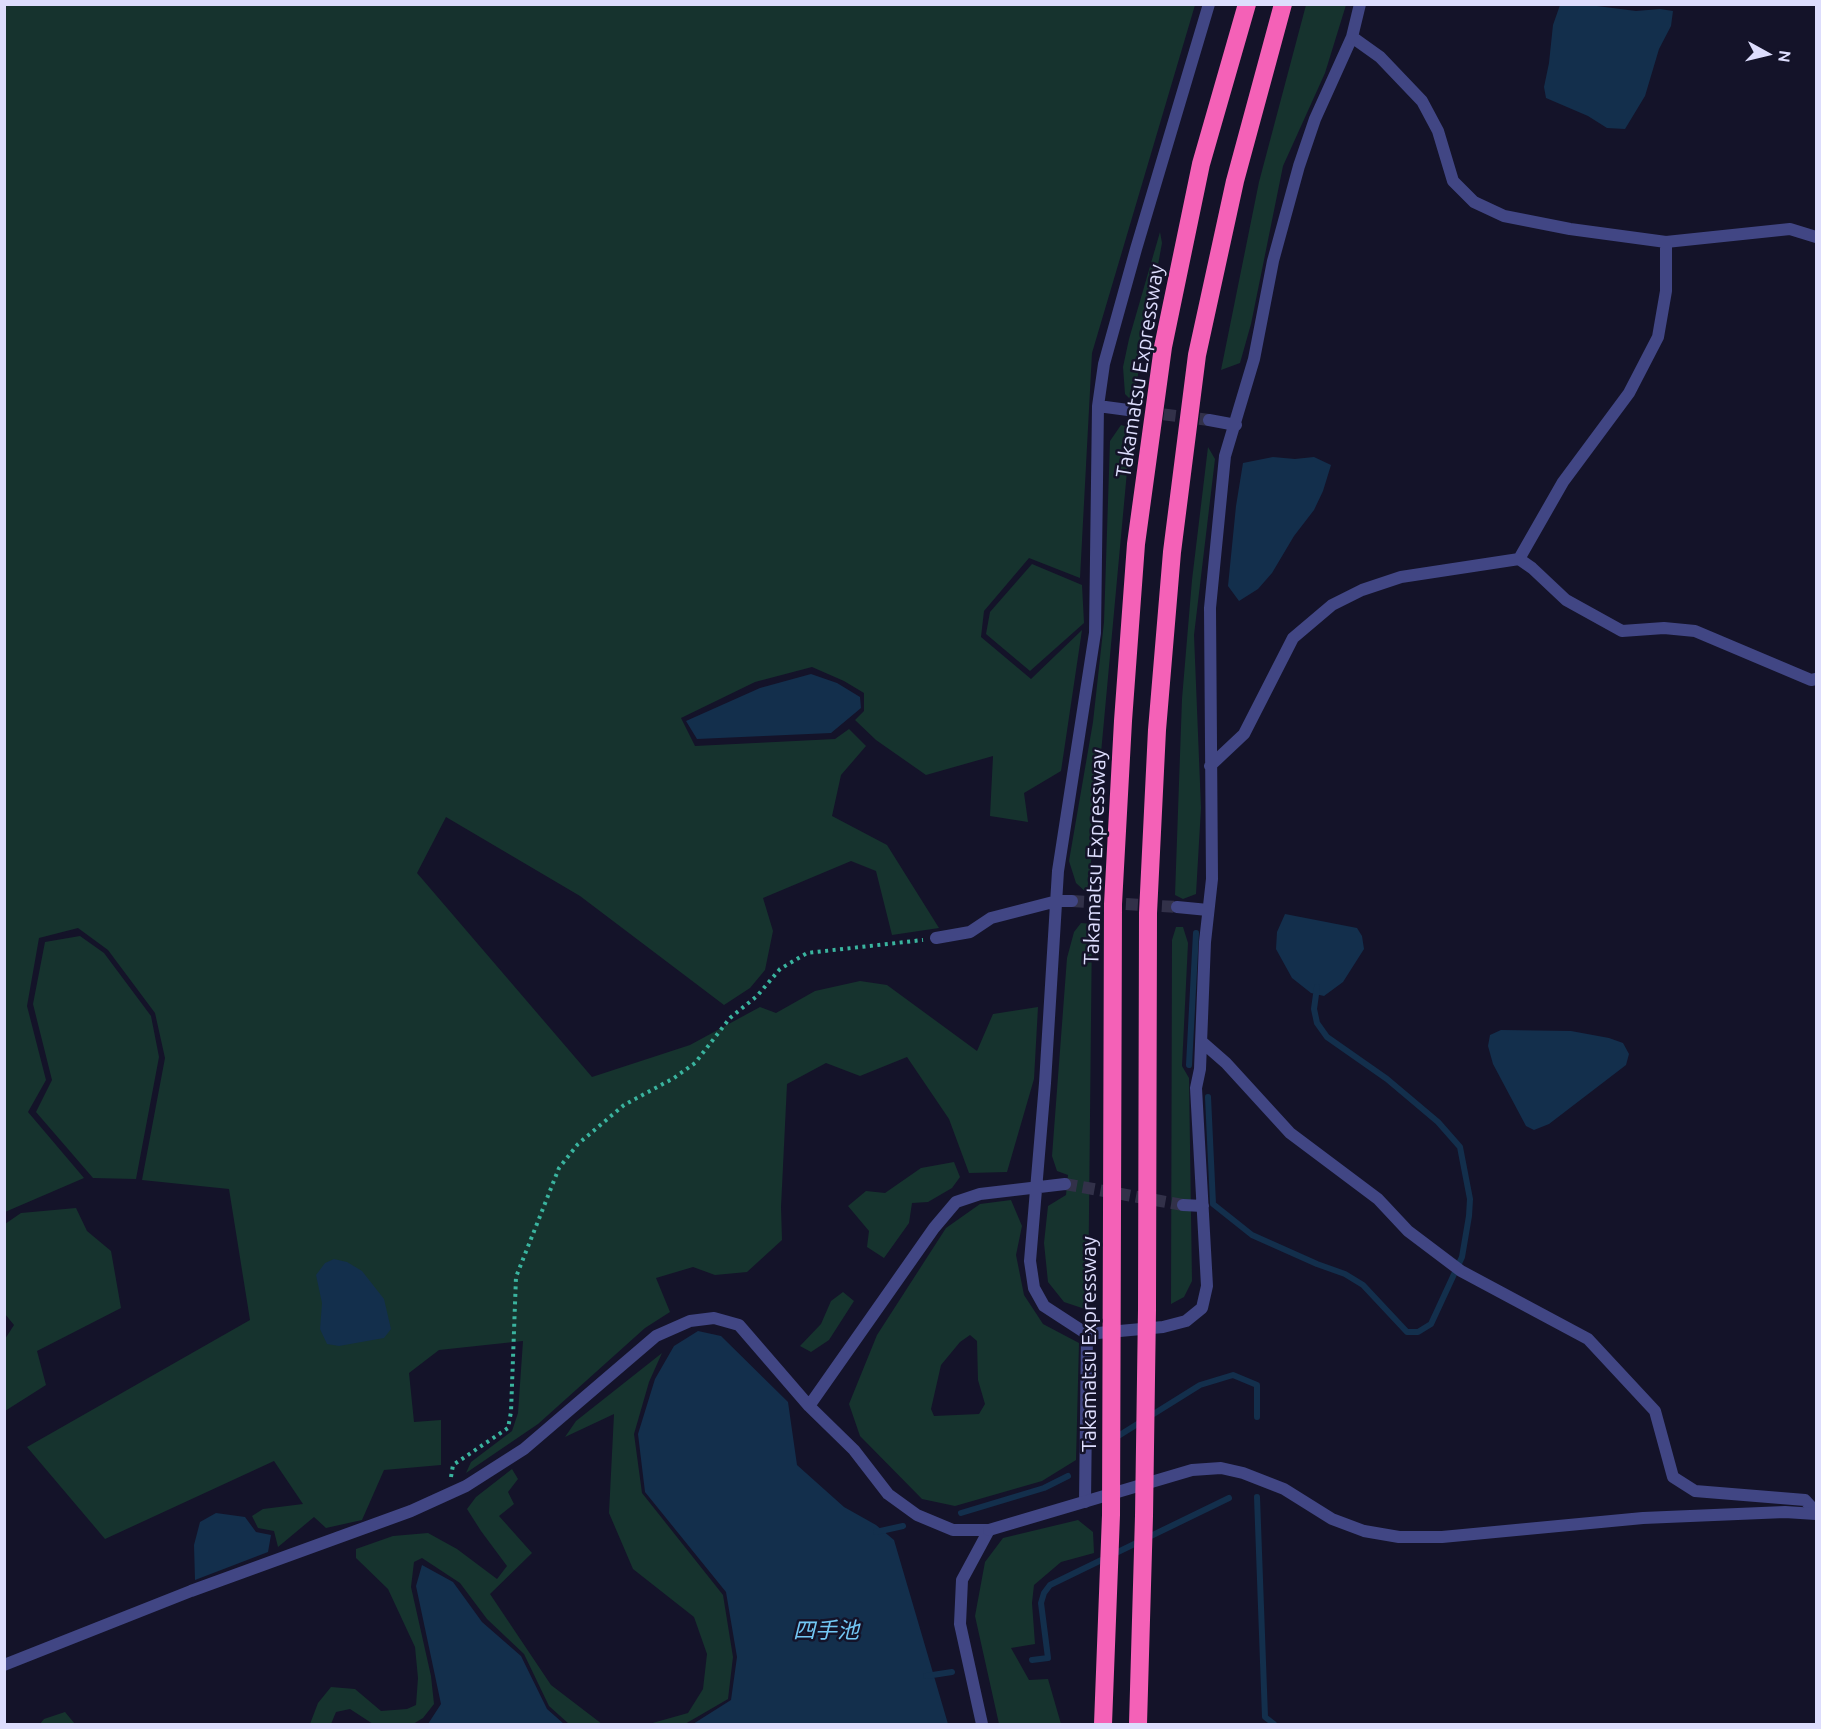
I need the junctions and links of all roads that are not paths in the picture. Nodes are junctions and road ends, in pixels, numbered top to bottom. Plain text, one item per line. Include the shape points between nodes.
1 (1209, 4) edge
2 (1247, 4) edge
3 (1282, 4) edge
4 (1360, 4) edge
5 (1352, 37) junction
6 (1816, 237) edge
7 (1666, 242) junction
8 (1098, 406) junction
9 (1128, 410) tunnel mouth
10 (1209, 420) tunnel mouth
11 (1236, 424) junction
12 (1519, 560) junction
13 (1816, 679) edge
14 (1210, 766) junction
15 (1057, 901) junction
16 (1072, 901) tunnel mouth
17 (1177, 907) tunnel mouth
18 (1208, 910) junction
19 (936, 938) road end
20 (1202, 1042) junction
21 (1065, 1184) tunnel mouth
22 (1037, 1188) junction
23 (1183, 1205) tunnel mouth
24 (1203, 1206) junction
25 (1087, 1334) junction
26 (809, 1406) junction
27 (1085, 1502) junction
28 (1816, 1513) edge
29 (989, 1530) junction
30 (4, 1665) edge
31 (982, 1725) edge
32 (1103, 1725) edge
33 (1138, 1725) edge

1 - 8 street via 1104,364
2 - 32 highway, Takamatsu Expressway via 1201,164 1163,347 1136,544 1113,904 1111,1515
3 - 33 highway via 1235,181 1197,355 1172,552 1157,729 1148,913 1147,1310
4 - 5 street
5 - 7 street via 1380,57 1422,100 1438,131 1453,181 1474,202 1504,216
5 - 11 street via 1315,119 1299,166
6 - 7 street via 1790,229
7 - 12 street via 1666,291 1658,337 1629,393 1563,482
8 - 9 street
8 - 15 street via 1095,633 1058,871
10 - 11 street
11 - 14 street via 1225,456 1210,608
12 - 13 street via 1566,600 1622,631 1695,631
12 - 14 street via 1401,577 1332,605 1293,638 1244,734
14 - 18 street via 1212,879
15 - 16 street
15 - 19 street via 992,918 969,932
15 - 22 street
17 - 18 street
18 - 20 street
20 - 24 street via 1197,1088
20 - 28 street via 1290,1133 1378,1199 1408,1231 1458,1269 1588,1339 1655,1411 1673,1477 1695,1491 1805,1500
21 - 22 street
22 - 25 street via 1030,1261 1034,1288 1044,1306
22 - 26 street via 980,1194 956,1202
23 - 24 street
24 - 25 street via 1207,1286 1202,1308 1186,1321 1163,1327
25 - 27 street
26 - 29 street via 854,1450 888,1494 917,1515 953,1530
26 - 30 street via 739,1325 714,1318 690,1321 657,1336 524,1449 466,1486 411,1512 190,1591
27 - 28 street via 1192,1470 1221,1468 1284,1489 1332,1519 1364,1531 1399,1537 1442,1537 1643,1518
27 - 29 street
29 - 31 street via 962,1581 960,1624

